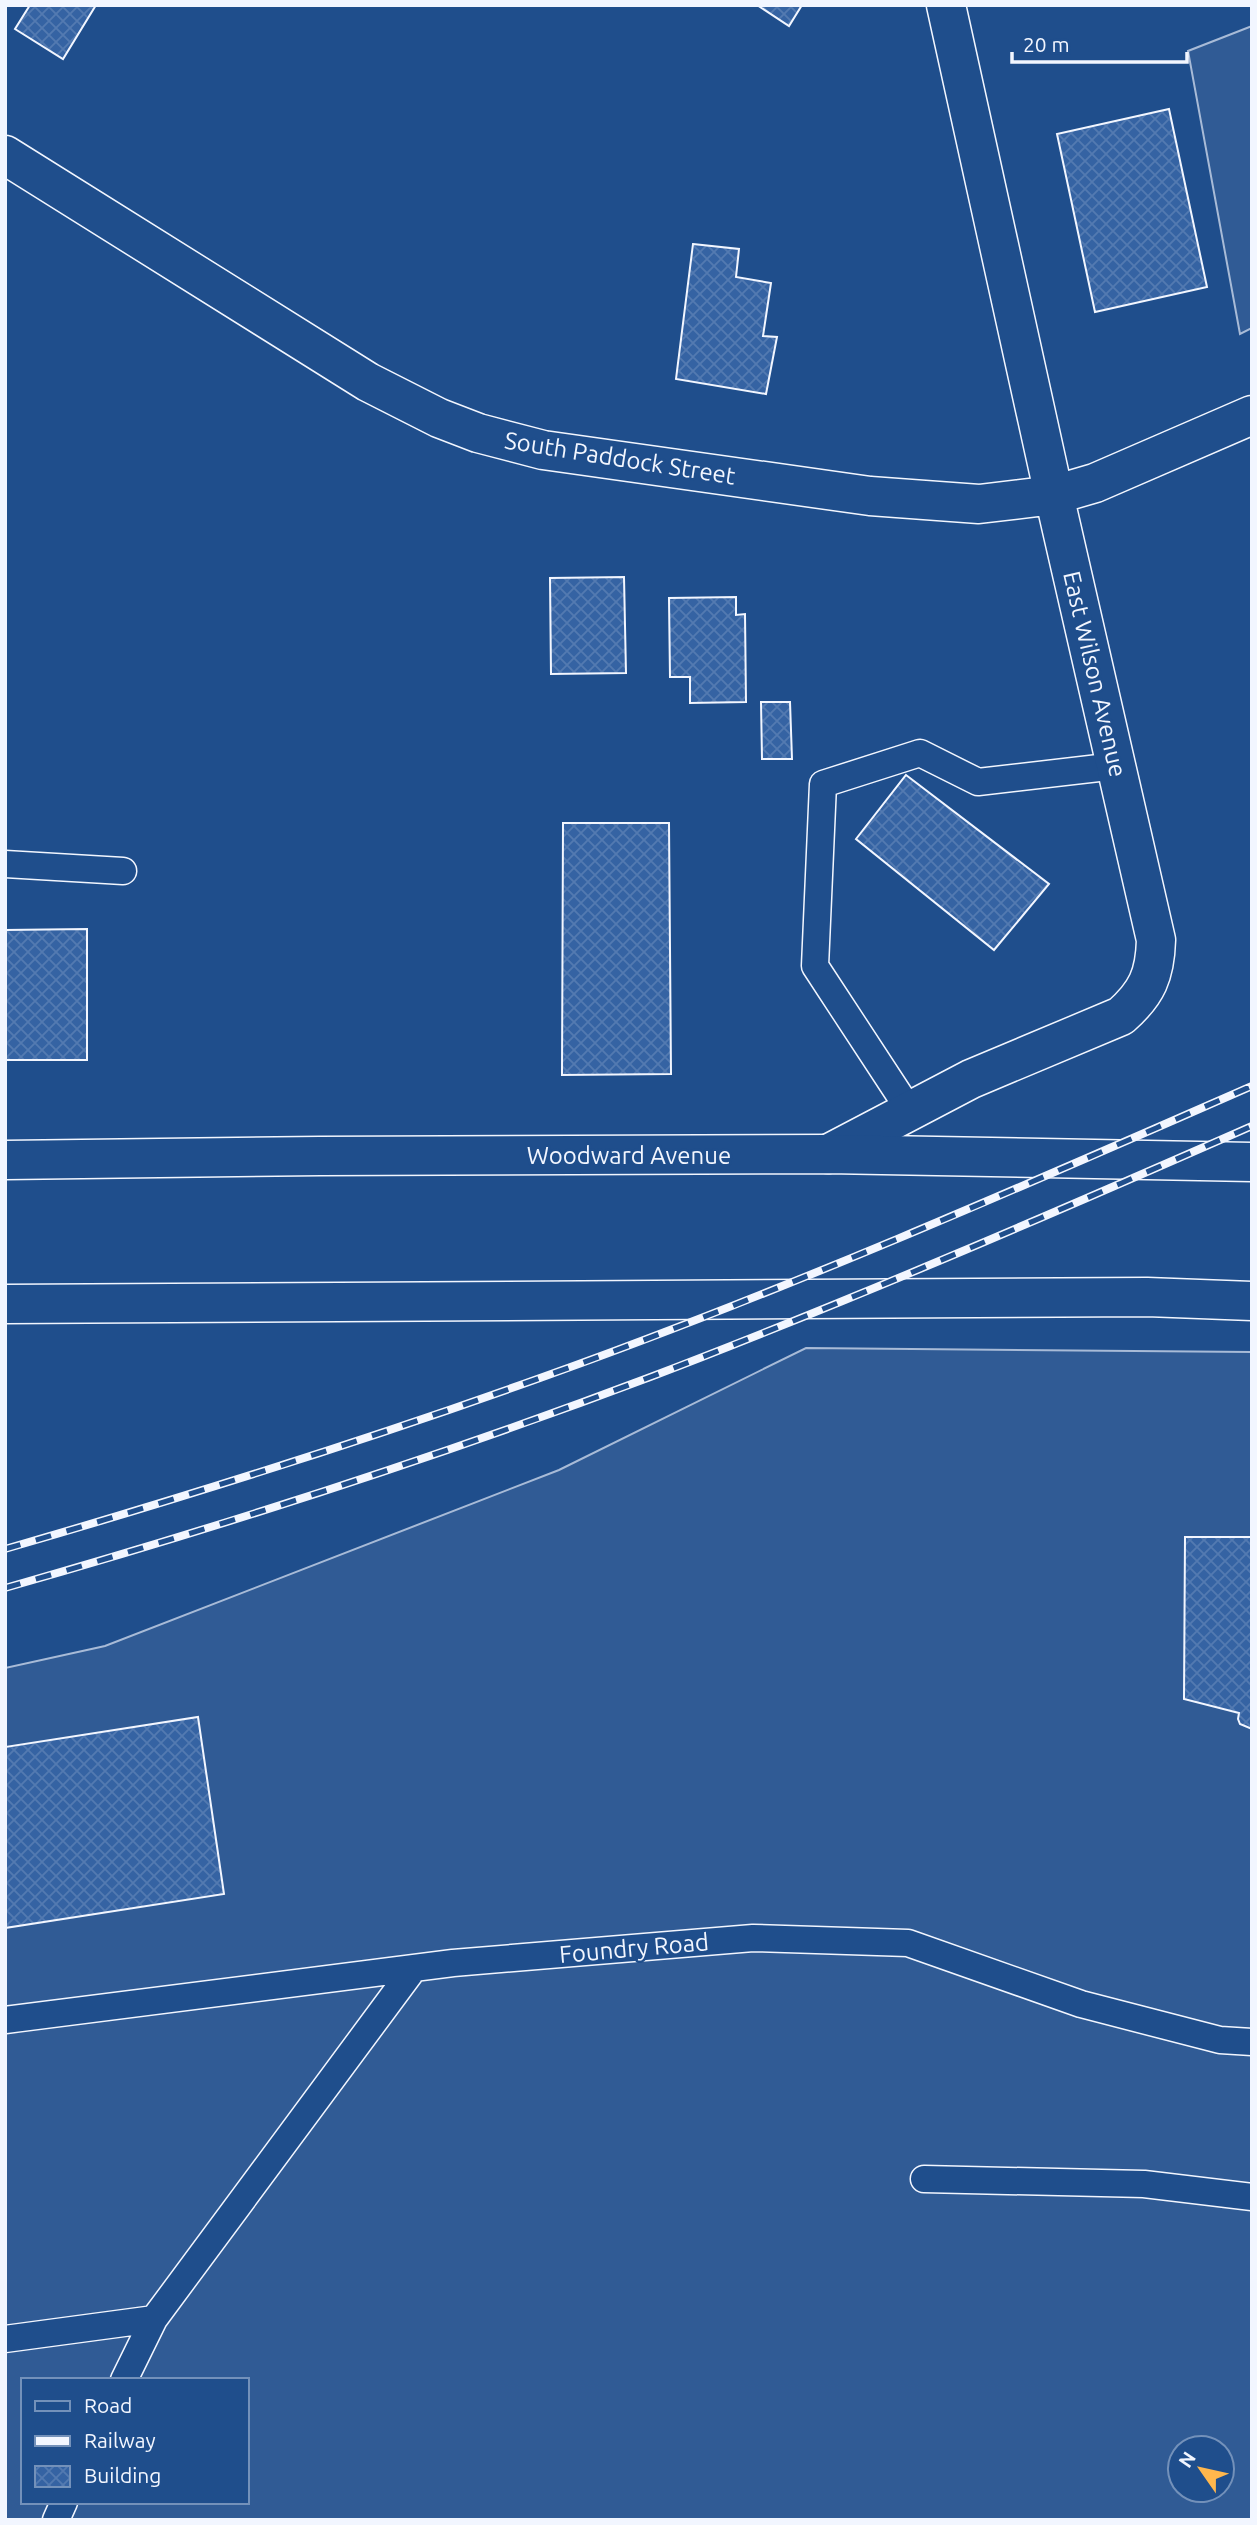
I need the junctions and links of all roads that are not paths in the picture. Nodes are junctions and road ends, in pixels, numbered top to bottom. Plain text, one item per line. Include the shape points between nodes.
1 (946, 5) edge
2 (5, 155) edge
3 (1252, 415) edge
4 (1054, 495) junction
5 (1116, 766) junction
6 (5, 864) edge
7 (122, 871) dead end
8 (910, 1111) junction
9 (828, 1154) junction
10 (5, 1160) edge
11 (1252, 1162) edge
12 (1252, 1301) edge
13 (5, 1304) edge
14 (414, 1968) junction
15 (5, 2020) edge
16 (1252, 2042) edge
17 (924, 2179) dead end
18 (1252, 2197) edge
19 (154, 2319) junction
20 (5, 2339) edge
21 (125, 2378) edge
22 (63, 2504) edge
23 (56, 2520) edge

1 - 4 street, East Wilson Avenue
2 - 4 street, South Paddock Street via 358,376 478,433 576,456 883,497 970,504
3 - 4 street, South Paddock Street via 1095,483
4 - 5 street, East Wilson Avenue
5 - 8 street, East Wilson Avenue via 1156,940 1150,980 1139,1000 1121,1016 971,1079
5 - 8 lane via 978,782 920,753 823,784 815,966
6 - 7 lane
8 - 9 street, East Wilson Avenue
9 - 10 street, Woodward Avenue
9 - 11 street, Woodward Avenue
12 - 13 street via 1147,1297
14 - 15 lane, Foundry Road
14 - 16 lane, Foundry Road via 753,1938 908,1943 1081,2004 1220,2040
14 - 19 lane
17 - 18 lane via 1144,2185
19 - 20 lane
19 - 21 lane
22 - 23 lane

